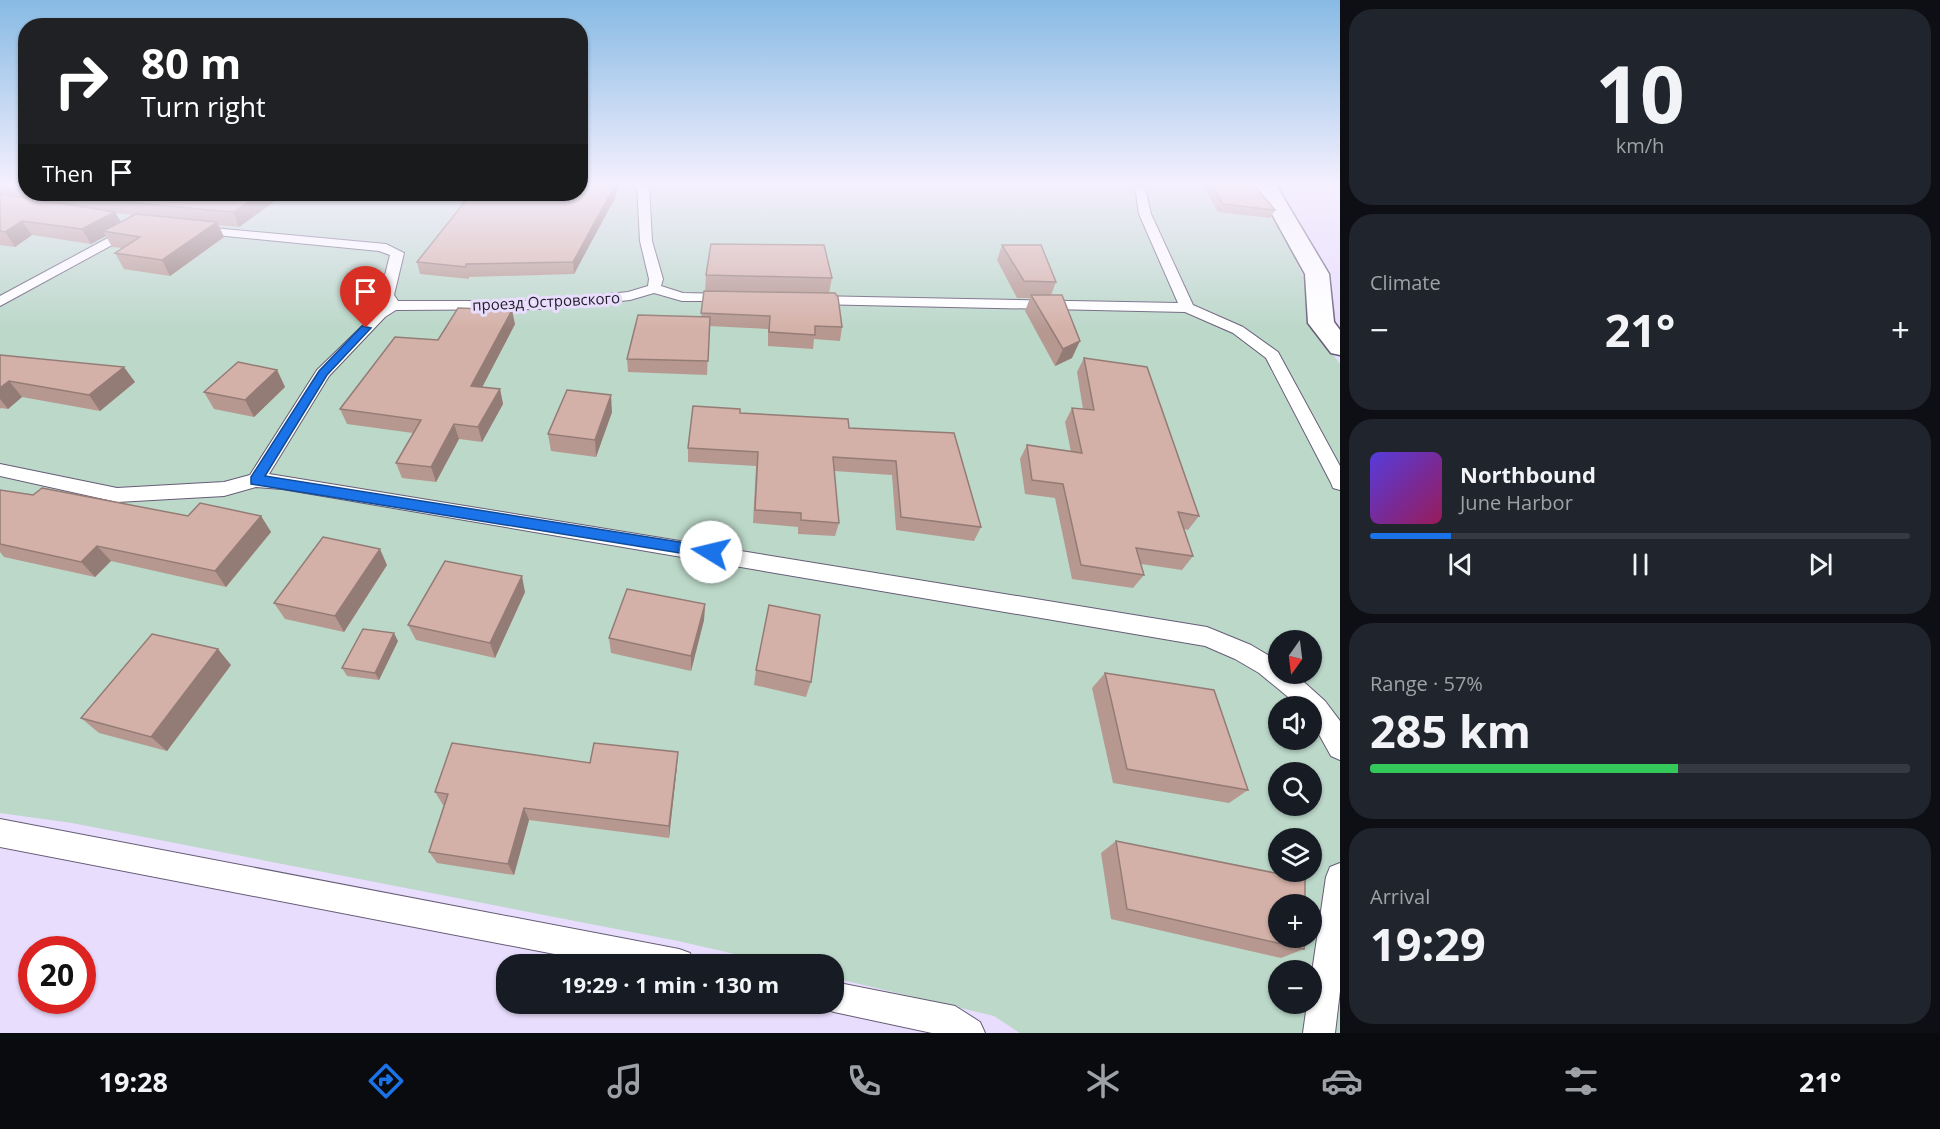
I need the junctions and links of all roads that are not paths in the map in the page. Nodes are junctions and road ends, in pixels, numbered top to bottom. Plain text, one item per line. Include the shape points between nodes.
1 (124, 233) edge
2 (240, 233) edge
3 (646, 233) edge
4 (1154, 233) edge
5 (1294, 233) edge
6 (654, 288) junction
7 (740, 298) edge
8 (799, 299) edge
9 (0, 302) edge
10 (393, 304) junction
11 (1187, 308) junction
12 (1340, 347) edge
13 (0, 470) edge
14 (256, 480) junction
15 (1340, 483) edge
16 (1340, 748) edge
17 (0, 833) edge
18 (1340, 877) edge
19 (629, 954) edge
20 (844, 999) edge
21 (969, 1033) edge
22 (1319, 1033) edge

1 - 9 lane
2 - 10 lane via 381,247 397,253 387,295
3 - 6 lane via 656,279
4 - 11 lane
5 - 12 street via 1317,274 1321,323
6 - 7 lane via 682,297
6 - 10 lane, проезд Островского via 630,296 540,305
8 - 11 lane
10 - 14 lane via 322,373
11 - 15 lane via 1238,330 1272,354
13 - 14 lane via 117,495 224,489
14 - 16 lane via 1207,637 1254,658 1297,690 1334,730
17 - 19 lane
18 - 22 lane
20 - 21 lane via 955,1022

